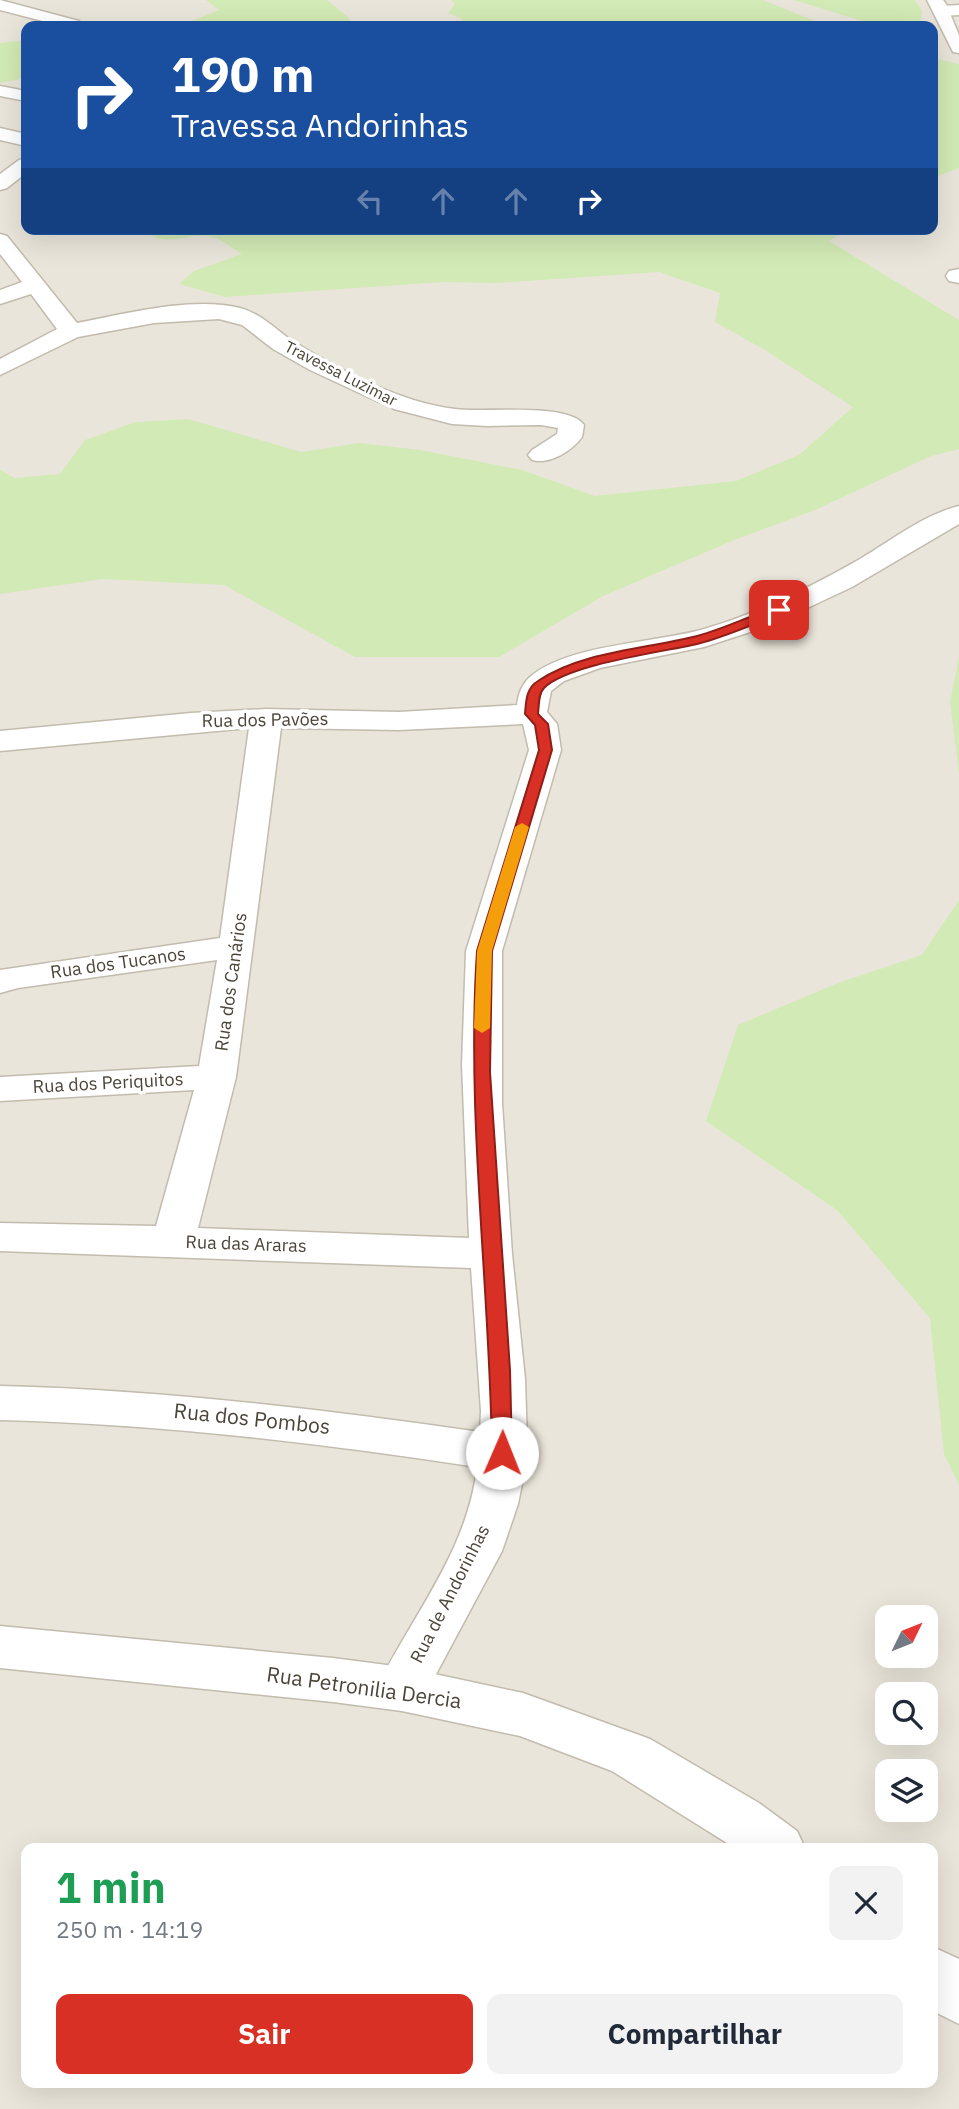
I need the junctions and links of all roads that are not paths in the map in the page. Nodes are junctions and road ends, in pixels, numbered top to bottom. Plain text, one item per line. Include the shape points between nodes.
1 (0, 5) edge
2 (945, 7) edge
3 (61, 21) edge
4 (959, 48) edge
5 (0, 92) edge
6 (21, 95) edge
7 (0, 134) edge
8 (21, 139) edge
9 (21, 168) edge
10 (0, 184) edge
11 (0, 240) edge
12 (35, 285) junction
13 (0, 297) edge
14 (71, 331) junction
15 (0, 368) edge
16 (541, 455) dead end
17 (959, 514) edge
18 (531, 714) junction
19 (266, 718) junction
20 (0, 741) edge
21 (237, 946) junction
22 (0, 982) edge
23 (217, 1077) junction
24 (0, 1089) edge
25 (0, 1237) edge
26 (173, 1241) junction
27 (491, 1254) junction
28 (0, 1403) edge
29 (502, 1453) junction
30 (0, 1647) edge
31 (402, 1689) junction
32 (770, 1843) edge
33 (938, 1978) edge
34 (959, 1996) edge

1 - 3 street
2 - 4 street via 951,38
5 - 6 street
7 - 8 street
9 - 10 street
11 - 12 street
12 - 13 street
12 - 14 street
14 - 15 street
14 - 16 street, Travessa Luzimar via 167,316 230,313 257,323 289,349 419,410 483,419 548,419 571,425 569,437
17 - 18 street via 858,572 779,610 696,640 619,655 540,684
18 - 19 street, Rua dos Pavões via 399,721
18 - 27 street, Rua de Andorinhas via 541,724 545,750 484,951 482,1072
19 - 20 street, Rua dos Pavões
19 - 21 street, Rua dos Canários
21 - 22 street, Rua dos Tucanos
21 - 23 street, Rua dos Canários
23 - 24 street, Rua dos Periquitos
23 - 26 street, Rua dos Canários
25 - 26 street, Rua das Araras
26 - 27 street, Rua das Araras
27 - 29 street, Rua de Andorinhas
28 - 29 street, Rua dos Pombos via 130,1407 294,1422
29 - 31 street, Rua de Andorinhas via 494,1504 473,1556
30 - 31 street, Rua Petronilia Dercia
31 - 32 street, Rua Petronilia Dercia via 523,1715 631,1755
33 - 34 street

